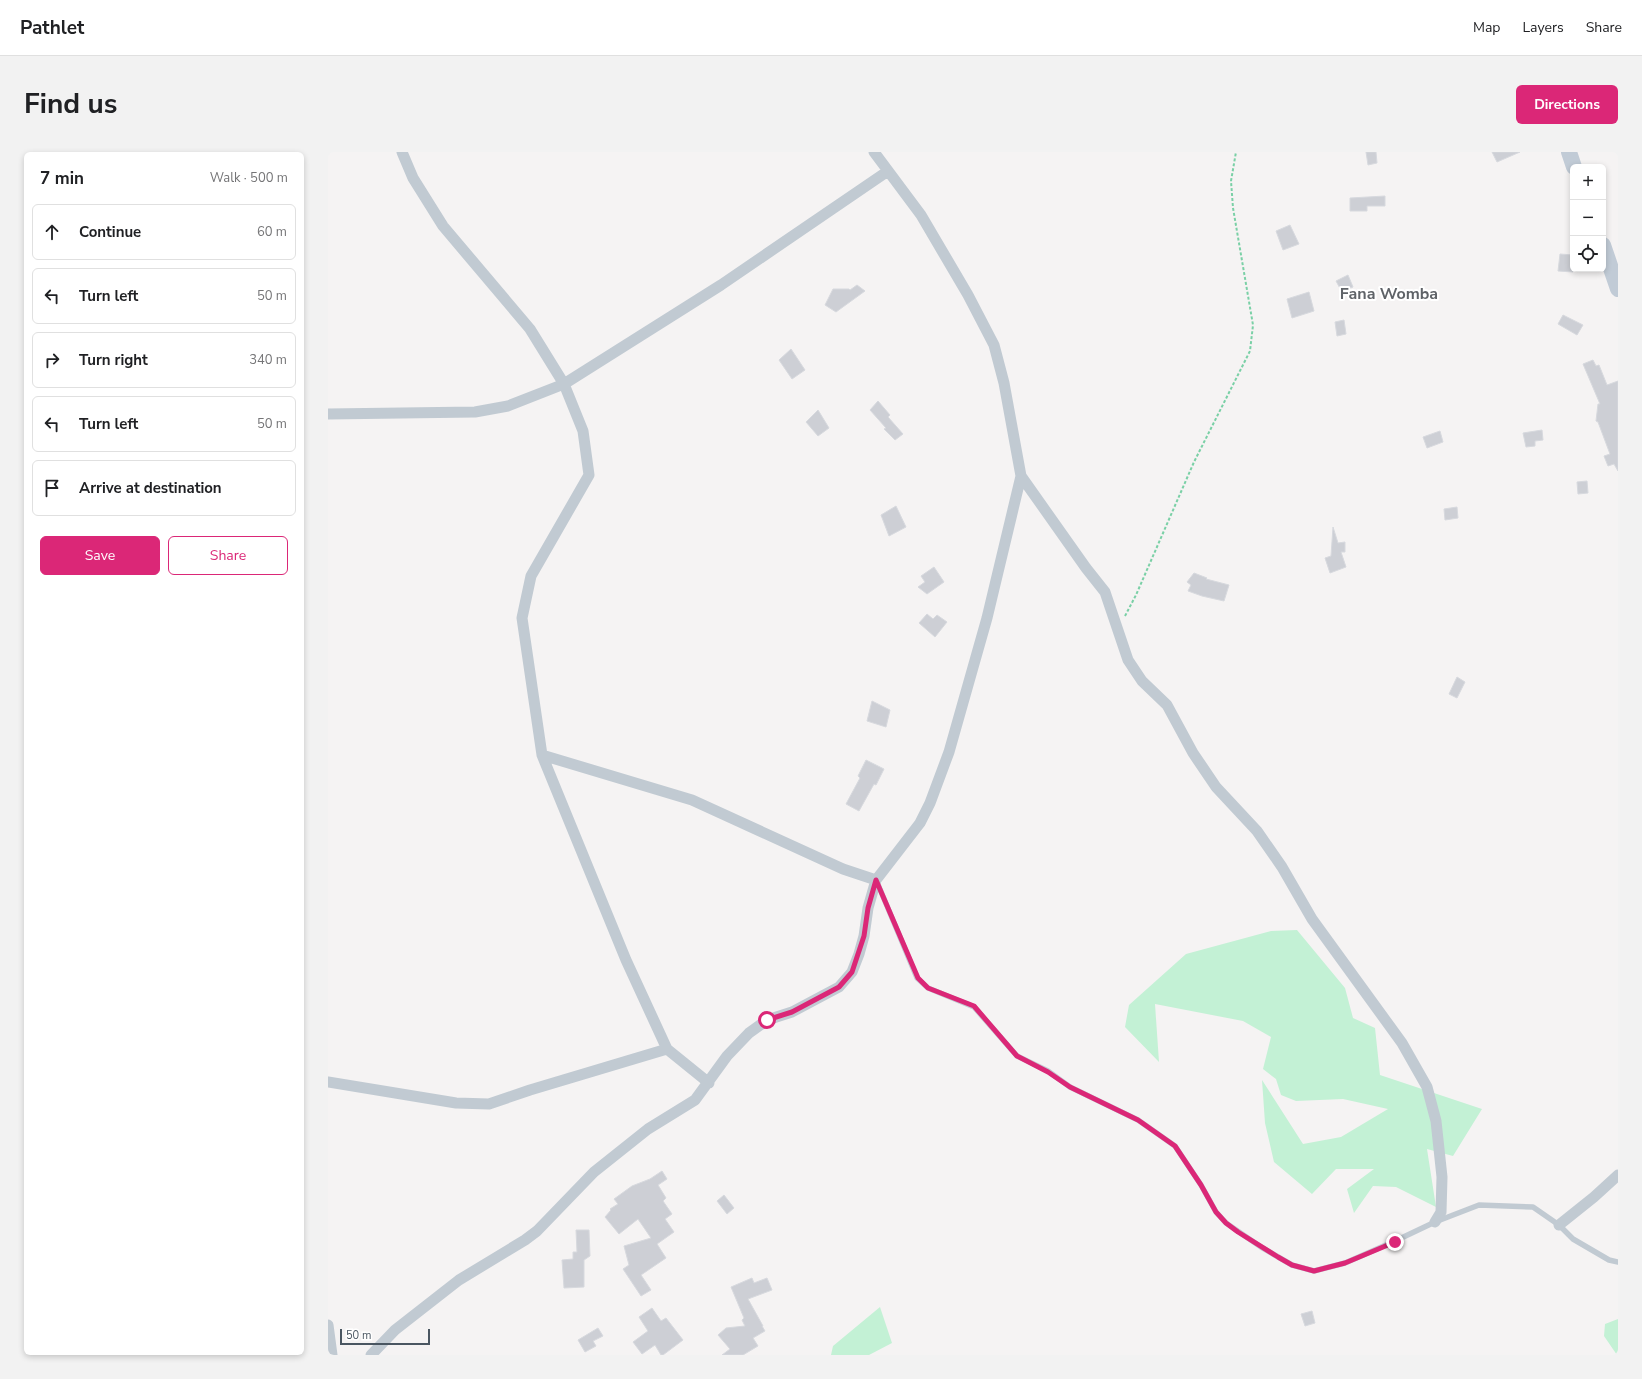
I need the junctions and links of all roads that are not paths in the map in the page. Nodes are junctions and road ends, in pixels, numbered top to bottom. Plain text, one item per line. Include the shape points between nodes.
1 (402, 152) edge
2 (874, 152) edge
3 (1569, 152) edge
4 (1573, 164) edge
5 (888, 172) junction
6 (1606, 254) edge
7 (1618, 289) edge
8 (564, 384) junction
9 (328, 414) edge
10 (1021, 476) junction
11 (542, 755) junction
12 (876, 880) junction
13 (667, 1049) junction
14 (328, 1082) edge
15 (709, 1083) junction
16 (1618, 1175) edge
17 (1435, 1222) junction
18 (1559, 1225) junction
19 (1618, 1262) edge
20 (328, 1325) edge
21 (332, 1355) edge
22 (371, 1355) edge

1 - 8 street via 413,178 442,226 530,329
2 - 5 street
3 - 4 main road
5 - 8 street via 721,285
5 - 10 street via 920,215 968,295 994,345 1004,383
6 - 7 main road
8 - 9 street via 508,406 475,412
8 - 11 street via 583,431 589,475 531,576 522,618
10 - 12 street via 987,618 949,752 920,823
10 - 17 street via 1105,592 1128,660 1142,681 1167,705 1193,753 1216,787 1257,831 1282,867 1312,919 1402,1042 1427,1087 1436,1121 1442,1177 1441,1212
11 - 12 street via 692,800 843,869
11 - 13 street via 626,960
12 - 15 street via 864,936 852,972 839,987 792,1012 767,1020 749,1033 727,1056
12 - 17 lane via 918,978 928,988 974,1006 1017,1056 1070,1087 1138,1120 1175,1146 1216,1212 1238,1232 1272,1254 1292,1265 1314,1271 1345,1263
13 - 14 street via 488,1104 456,1103
13 - 15 street
15 - 22 street via 695,1100 648,1130 594,1172 537,1231 459,1280 395,1330
16 - 18 street
17 - 18 lane via 1479,1205 1533,1207
18 - 19 lane via 1573,1239
20 - 21 street

